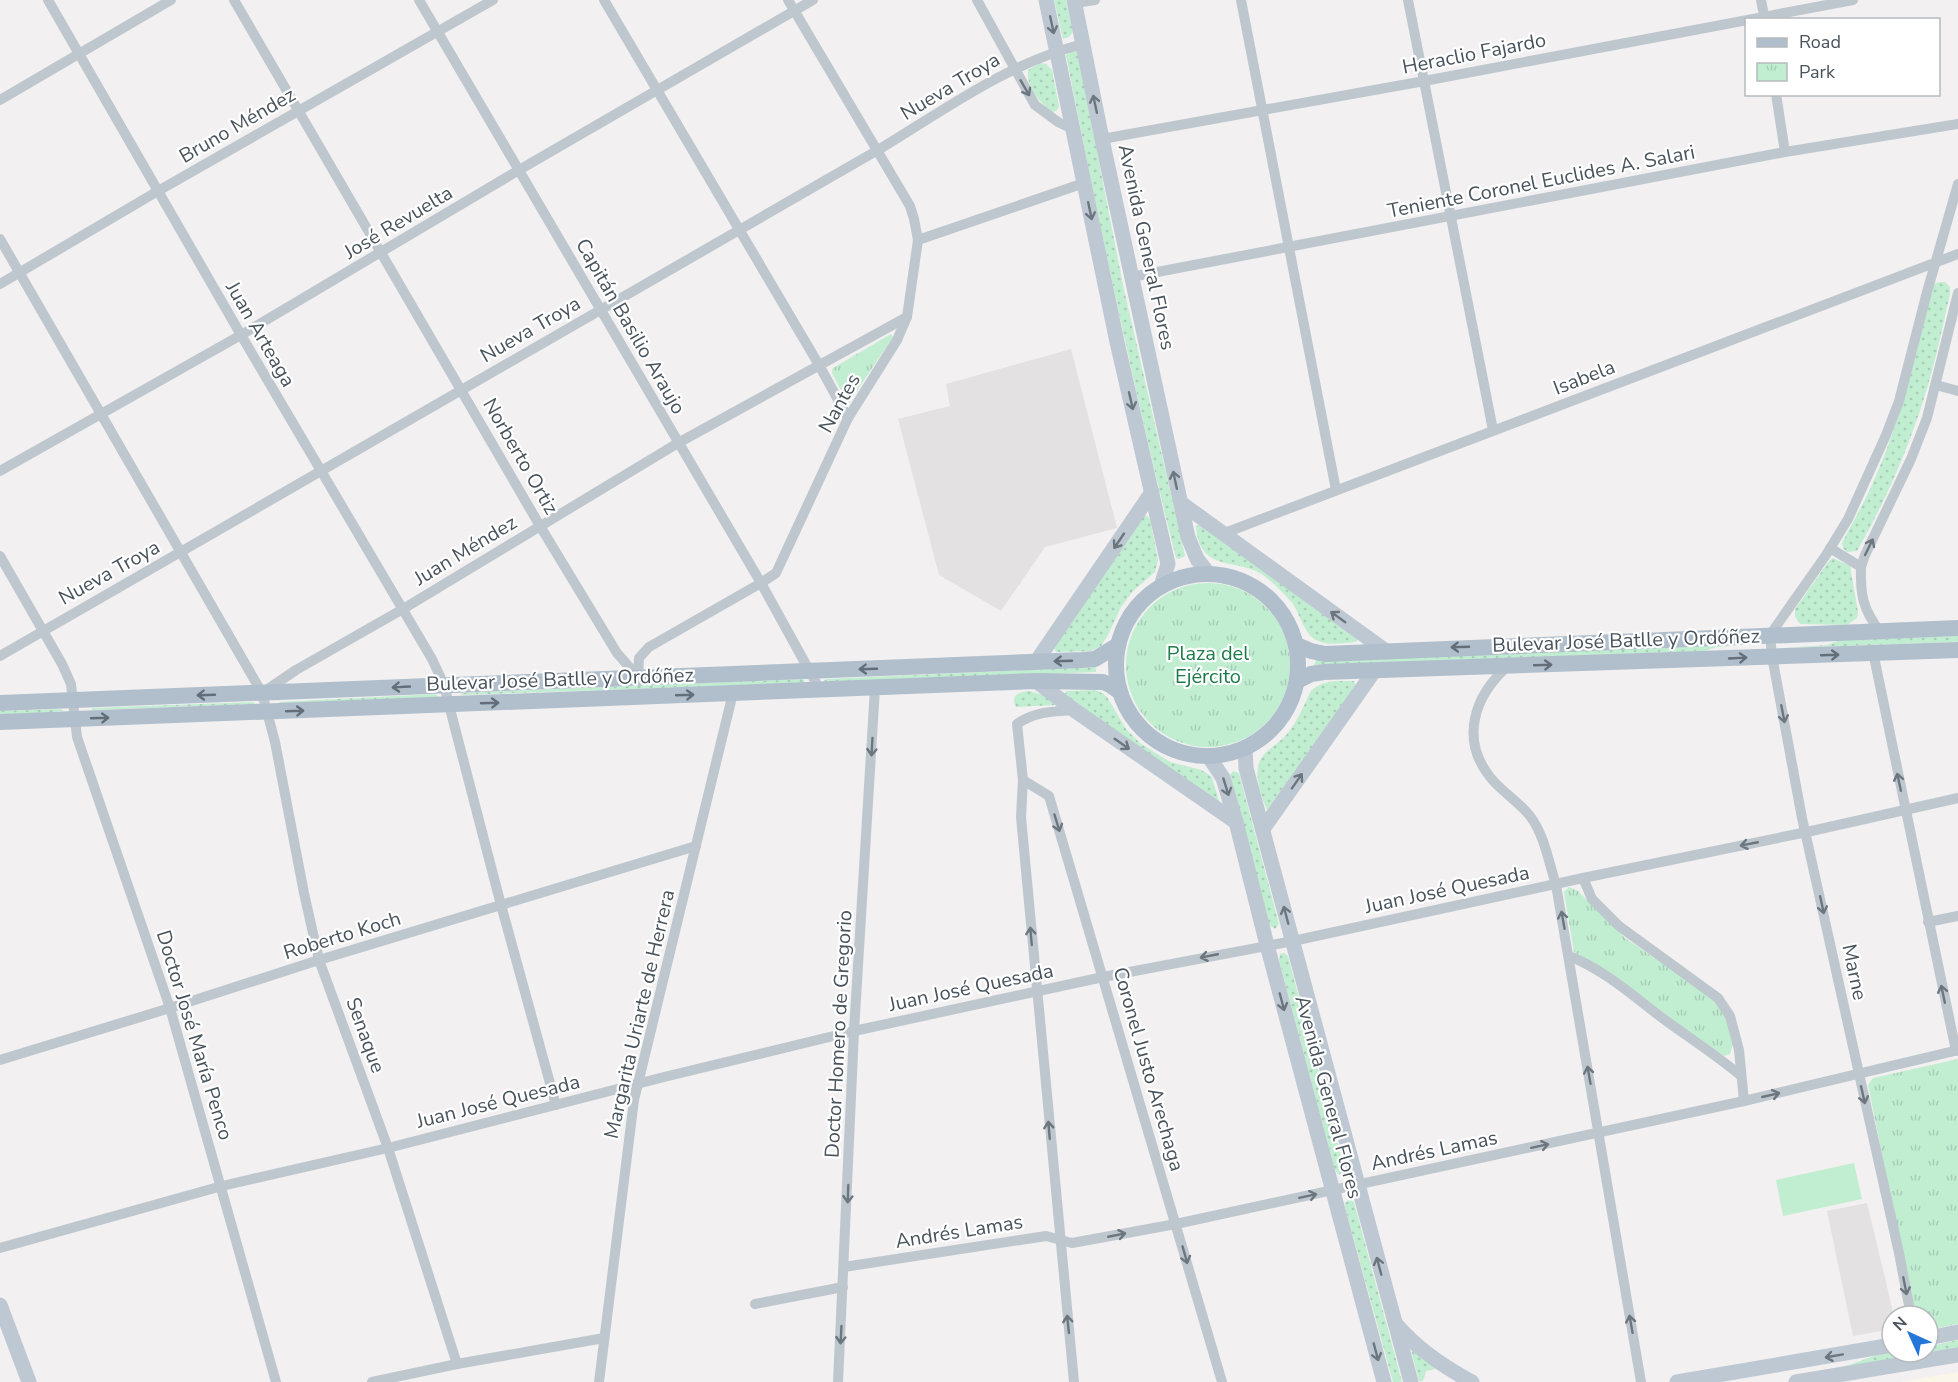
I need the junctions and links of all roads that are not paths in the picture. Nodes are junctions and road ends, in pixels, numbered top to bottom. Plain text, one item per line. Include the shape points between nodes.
1 (48, 0) edge
2 (171, 0) edge
3 (234, 0) edge
4 (419, 0) edge
5 (493, 0) edge
6 (604, 0) edge
7 (788, 0) edge
8 (813, 0) edge
9 (976, 0) edge
10 (1046, 0) edge
11 (1095, 0) edge
12 (1241, 0) edge
13 (1408, 0) edge
14 (1761, 0) edge
15 (1853, 0) edge
16 (1074, 2) edge
17 (795, 10) junction
18 (1764, 18) edge
19 (1745, 21) edge
20 (438, 31) junction
21 (1083, 44) junction
22 (1057, 51) junction
23 (79, 54) junction
24 (1014, 68) junction
25 (1425, 80) junction
26 (658, 91) junction
27 (1776, 96) edge
28 (0, 100) edge
29 (298, 111) junction
30 (1263, 111) junction
31 (1958, 124) edge
32 (1073, 129) junction
33 (1102, 139) junction
34 (878, 150) junction
35 (1785, 152) junction
36 (519, 170) junction
37 (1084, 183) junction
38 (1958, 184) edge
39 (158, 191) junction
40 (1452, 216) junction
41 (740, 230) junction
42 (0, 239) edge
43 (918, 240) junction
44 (1289, 247) junction
45 (381, 253) junction
46 (1958, 254) edge
47 (1936, 262) junction
48 (19, 273) junction
49 (1131, 277) junction
50 (0, 284) edge
51 (1958, 293) edge
52 (600, 309) junction
53 (907, 317) junction
54 (241, 335) junction
55 (819, 365) junction
56 (1936, 385) junction
57 (461, 391) junction
58 (1958, 391) edge
59 (100, 414) junction
60 (848, 418) junction
61 (1493, 430) junction
62 (678, 443) junction
63 (0, 471) edge
64 (321, 471) junction
65 (1336, 490) junction
66 (1152, 492) junction
67 (1180, 503) junction
68 (540, 526) junction
69 (1222, 534) junction
70 (1830, 548) junction
71 (181, 552) junction
72 (0, 556) edge
73 (1861, 567) junction
74 (1208, 573) junction
75 (761, 583) junction
76 (1161, 586) junction
77 (403, 609) junction
78 (1958, 628) edge
79 (43, 630) junction
80 (1880, 632) junction
81 (1770, 635) junction
82 (1118, 645) junction
83 (1297, 645) junction
84 (1958, 650) edge
85 (1386, 651) junction
86 (1873, 652) junction
87 (0, 656) edge
88 (1772, 656) junction
89 (1036, 662) junction
90 (1508, 666) junction
91 (1375, 670) junction
92 (809, 671) junction
93 (638, 677) junction
94 (1036, 681) junction
95 (1298, 681) junction
96 (444, 685) junction
97 (875, 688) junction
98 (820, 690) junction
99 (1120, 692) junction
100 (262, 693) junction
101 (733, 693) junction
102 (73, 700) junction
103 (0, 703) edge
104 (449, 705) junction
105 (1074, 710) junction
106 (268, 712) junction
107 (75, 719) junction
108 (0, 722) edge
109 (1245, 748) junction
110 (1209, 757) junction
111 (1023, 780) junction
112 (1958, 798) edge
113 (1905, 809) junction
114 (1236, 822) junction
115 (1263, 829) junction
116 (1807, 832) junction
117 (696, 846) junction
118 (1583, 878) junction
119 (1556, 885) junction
120 (501, 905) junction
121 (1958, 916) edge
122 (1928, 922) junction
123 (1293, 941) junction
124 (1267, 945) junction
125 (1569, 956) junction
126 (319, 960) junction
127 (1103, 977) junction
128 (1036, 992) junction
129 (170, 1008) junction
130 (855, 1031) junction
131 (1957, 1050) edge
132 (0, 1060) edge
133 (1858, 1074) junction
134 (1740, 1075) junction
135 (637, 1085) junction
136 (1744, 1101) junction
137 (556, 1105) junction
138 (1598, 1133) junction
139 (388, 1148) junction
140 (222, 1186) junction
141 (1357, 1186) junction
142 (1332, 1191) junction
143 (1176, 1224) junction
144 (1060, 1240) junction
145 (0, 1248) edge
146 (844, 1267) junction
147 (843, 1287) junction
148 (755, 1304) dead end
149 (1909, 1304) edge
150 (0, 1305) edge
151 (1394, 1322) junction
152 (1958, 1332) edge
153 (1940, 1336) edge
154 (604, 1338) junction
155 (1880, 1347) edge
156 (1940, 1355) edge
157 (1958, 1355) edge
158 (457, 1364) junction
159 (1881, 1364) edge
160 (29, 1382) edge
161 (276, 1382) edge
162 (372, 1382) edge
163 (599, 1382) edge
164 (838, 1382) edge
165 (1074, 1382) edge
166 (1222, 1382) edge
167 (1384, 1382) edge
168 (1411, 1382) edge
169 (1472, 1382) edge
170 (1641, 1382) edge
171 (1677, 1382) edge
172 (1796, 1382) edge

1 - 23 street, Juan Arteaga
2 - 23 street
3 - 29 street, Norberto Ortiz
4 - 20 street, Capitán Basilio Araujo
5 - 20 street, Bruno Méndez
6 - 26 street
7 - 17 street
8 - 17 street, José Revuelta
9 - 24 street
10 -> 22 main road
11 - 16 street
12 - 30 street
13 - 25 street
14 - 18 street
15 - 18 street, Heraclio Fajardo
16 - 21 main road, Avenida General Flores
17 - 26 street, José Revuelta
17 - 34 street
19 - 25 street, Heraclio Fajardo
20 - 29 street, Bruno Méndez
20 - 36 street, Capitán Basilio Araujo
21 - 22 street, Nueva Troya
33 -> 21 main road, Avenida General Flores
22 - 24 street, Nueva Troya
22 - 32 main road
23 - 28 street
23 - 39 street, Juan Arteaga
24 -> 32 street via 1035,105
24 - 34 street, Nueva Troya
25 - 30 street, Heraclio Fajardo
25 - 40 street
26 - 36 street, José Revuelta
26 - 41 street
27 - 35 street
29 - 39 street, Bruno Méndez
29 - 45 street, Norberto Ortiz
30 - 33 street, Heraclio Fajardo
30 - 44 street
31 - 35 street, Teniente Coronel Euclides A. Salari
32 - 37 main road
33 - 49 main road, Avenida General Flores
34 - 41 street, Nueva Troya
34 - 43 street via 910,206
35 - 40 street, Teniente Coronel Euclides A. Salari
36 - 45 street, José Revuelta
36 - 52 street, Capitán Basilio Araujo
37 - 43 street
37 -> 66 main road
38 - 47 street
39 - 48 street, Bruno Méndez
39 - 54 street, Juan Arteaga
40 - 44 street, Teniente Coronel Euclides A. Salari
40 - 61 street
41 - 52 street, Nueva Troya
41 - 55 street
42 - 48 street, Senaque
43 - 53 street, Nantes
44 - 49 street, Teniente Coronel Euclides A. Salari
44 - 65 street
45 - 54 street, José Revuelta
45 - 57 street, Norberto Ortiz
46 - 47 street, Isabela
47 - 61 street, Isabela
47 - 70 street via 1899,400 1848,519
48 - 50 street, Bruno Méndez
48 - 59 street, Senaque
67 -> 49 main road, Avenida General Flores
51 - 56 street
52 - 57 street, Nueva Troya
52 - 62 street, Capitán Basilio Araujo
53 - 55 street, Juan Méndez
53 - 60 street, Nantes
54 - 59 street, José Revuelta
54 - 64 street, Juan Arteaga
55 - 60 street
55 - 62 street, Juan Méndez
56 - 58 street
73 -> 56 street via 1911,459
57 - 64 street, Nueva Troya
57 - 68 street, Norberto Ortiz
59 - 63 street, José Revuelta
59 - 71 street, Senaque
60 - 75 street, Nantes via 776,573
61 - 65 street, Isabela
62 - 68 street, Juan Méndez
62 - 75 street, Capitán Basilio Araujo
64 - 71 street, Nueva Troya
64 - 77 street, Juan Arteaga
65 - 69 street, Isabela
66 - 76 main road via 1168,564
66 -> 89 main road
67 - 69 main road
67 - 74 main road, Avenida General Flores via 1189,543
68 - 77 street, Juan Méndez
68 - 93 street, Norberto Ortiz via 617,653
85 -> 69 main road
70 - 73 street
70 - 81 street
71 - 79 street, Nueva Troya
71 - 100 street, Senaque
72 - 79 street, Doctor José María Penco
73 - 80 street via 1864,604
74 - 76 main road
74 - 83 main road via 1235,577 1265,594 1287,619
75 - 92 street, Capitán Basilio Araujo
75 - 93 street, Nantes via 649,647 639,658
76 - 82 main road via 1133,611
77 - 96 street, Juan Arteaga
77 - 100 street, Juan Méndez
78 - 80 main road, Bulevar José Batlle y Ordóñez
79 - 87 street, Nueva Troya
79 - 102 street, Doctor José María Penco via 67,674
80 - 81 main road, Bulevar José Batlle y Ordóñez
81 -> 85 main road, Bulevar José Batlle y Ordóñez
81 - 88 street, Marne
82 -> 89 main road, Bulevar José Batlle y Ordóñez via 1095,659
82 - 99 main road via 1116,669
83 - 85 main road, Bulevar José Batlle y Ordóñez via 1325,654
83 - 95 main road
84 - 86 main road, Bulevar José Batlle y Ordóñez
88 -> 86 main road, Bulevar José Batlle y Ordóñez
113 -> 86 street
90 -> 88 main road, Bulevar José Batlle y Ordóñez
88 -> 116 street, Marne
89 -> 92 main road, Bulevar José Batlle y Ordóñez
90 - 91 main road, Bulevar José Batlle y Ordóñez
90 - 119 street via 1480,702 1474,747 1490,777 1535,824
91 - 95 main road, Bulevar José Batlle y Ordóñez via 1324,672
115 -> 91 main road
92 - 93 main road, Bulevar José Batlle y Ordóñez
92 - 98 street, Capitán Basilio Araujo
93 - 96 main road, Bulevar José Batlle y Ordóñez
94 - 97 main road, Bulevar José Batlle y Ordóñez
94 - 99 main road, Bulevar José Batlle y Ordóñez via 1103,682
94 - 105 main road
95 - 109 main road via 1284,716 1267,734
96 -> 100 main road, Bulevar José Batlle y Ordóñez
96 - 104 street, Juan Arteaga
97 - 98 main road, Bulevar José Batlle y Ordóñez
97 -> 130 street, Doctor Homero de Gregorio
98 - 101 main road, Bulevar José Batlle y Ordóñez
99 - 110 main road via 1131,716 1159,743 1183,753
100 -> 102 main road, Bulevar José Batlle y Ordóñez
100 - 106 street, Senaque
104 -> 101 main road, Bulevar José Batlle y Ordóñez
101 - 117 street, Margarita Uriarte de Herrera
102 - 103 main road, Bulevar José Batlle y Ordóñez
102 - 107 street, Doctor José María Penco
106 -> 104 main road, Bulevar José Batlle y Ordóñez
104 - 120 street, Juan Arteaga
105 - 111 street via 1040,712 1017,724
105 -> 114 main road
107 -> 106 main road, Bulevar José Batlle y Ordóñez
106 - 126 street, Senaque
107 - 108 main road, Bulevar José Batlle y Ordóñez
107 - 129 street, Doctor José María Penco via 77,737
109 - 110 main road
109 - 115 main road, Avenida General Flores via 1246,768
110 -> 114 main road, Avenida General Flores via 1223,778
111 -> 127 street, Coronel Justo Arechaga via 1049,796
128 -> 111 street via 1021,817
112 - 113 street, Juan José Quesada
113 - 116 street, Juan José Quesada
113 - 122 street
114 - 124 main road, Avenida General Flores
123 -> 115 main road, Avenida General Flores
116 -> 118 street, Juan José Quesada
116 -> 133 street, Marne
117 - 120 street, Roberto Koch
117 - 135 street, Margarita Uriarte de Herrera
118 - 119 street, Juan José Quesada
118 - 134 street via 1592,899 1619,926 1718,998 1730,1016 1739,1050
119 - 123 street, Juan José Quesada
125 -> 119 street
120 - 126 street, Roberto Koch
120 - 137 street, Juan Arteaga
121 - 122 street
131 -> 122 street
123 - 124 street, Juan José Quesada
123 - 141 main road, Avenida General Flores
124 -> 127 street, Juan José Quesada
124 -> 142 main road, Avenida General Flores
125 - 134 street via 1625,989
138 -> 125 street
126 - 129 street, Roberto Koch
126 - 139 street, Senaque
127 - 128 street, Juan José Quesada
127 - 143 street, Coronel Justo Arechaga
128 - 130 street, Juan José Quesada
144 -> 128 street
129 - 132 street, Roberto Koch
129 - 140 street, Doctor José María Penco
130 - 135 street, Juan José Quesada
130 -> 146 street, Doctor Homero de Gregorio
131 - 133 street, Andrés Lamas
136 -> 133 street, Andrés Lamas
133 -> 149 street, Marne
134 - 136 street
135 - 137 street, Juan José Quesada
135 - 154 street, Margarita Uriarte de Herrera
136 - 138 street, Andrés Lamas
137 - 139 street, Juan José Quesada
141 -> 138 street, Andrés Lamas
170 -> 138 street
139 - 140 street, Juan José Quesada
139 - 158 street, Senaque
140 - 145 street, Juan José Quesada
140 - 161 street, Doctor José María Penco
141 - 142 street, Andrés Lamas
151 -> 141 main road, Avenida General Flores
143 -> 142 street, Andrés Lamas
142 -> 167 main road, Avenida General Flores
144 -> 143 street, Andrés Lamas via 1072,1244
143 -> 166 street, Coronel Justo Arechaga
144 - 146 street, Andrés Lamas via 1046,1236
165 -> 144 street
146 - 147 street, Doctor Homero de Gregorio
147 - 148 street
147 -> 164 street, Doctor Homero de Gregorio
150 - 160 main road
151 - 168 main road, Avenida General Flores
151 - 169 main road via 1424,1351
152 - 153 main road
154 - 158 street
154 - 163 street, Margarita Uriarte de Herrera
155 -> 171 main road
156 - 157 main road
158 - 162 street
159 - 172 main road

